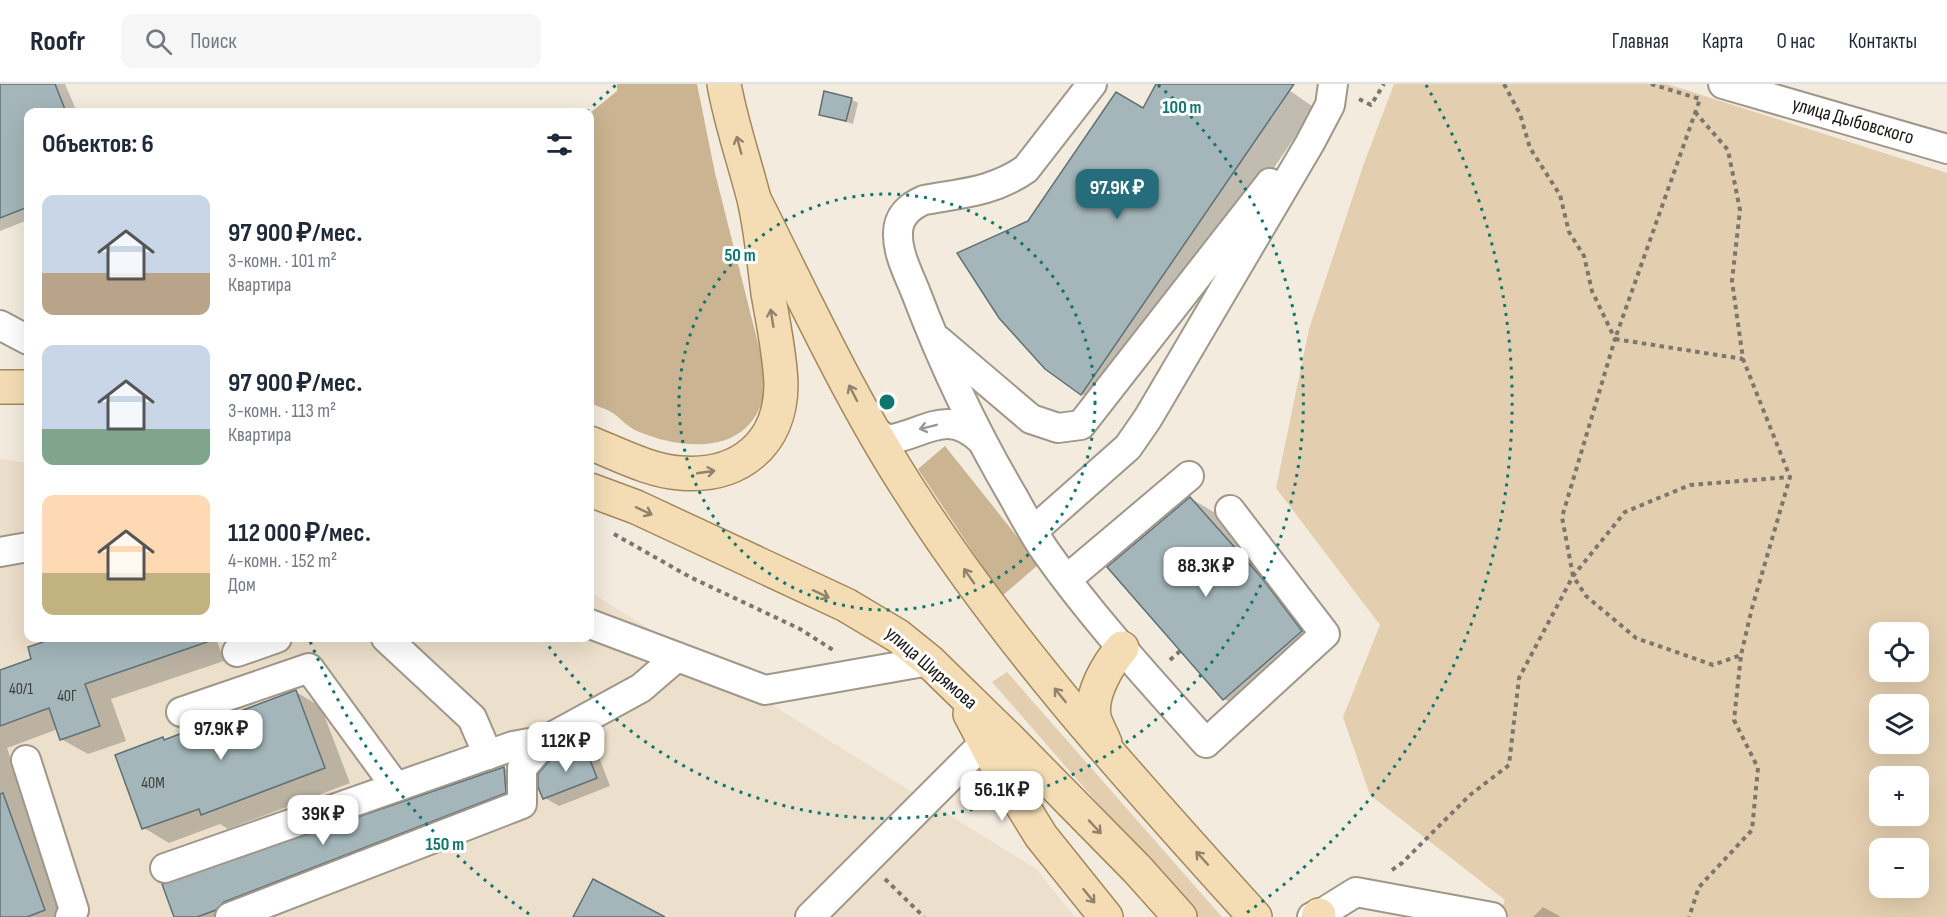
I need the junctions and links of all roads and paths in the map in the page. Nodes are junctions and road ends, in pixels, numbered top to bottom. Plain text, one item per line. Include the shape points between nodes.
1 (724, 84) edge
2 (1092, 84) edge
3 (1384, 84) edge
4 (1504, 84) edge
5 (1651, 84) edge
6 (1724, 84) edge
7 (1336, 90) edge
8 (1695, 112) junction
9 (1310, 143) junction
10 (1947, 149) edge
11 (754, 201) junction
12 (0, 325) edge
13 (932, 335) junction
14 (24, 338) edge
15 (1615, 339) junction
16 (1743, 359) junction
17 (872, 428) junction
18 (981, 440) junction
19 (594, 445) edge
20 (1189, 476) dead end
21 (1790, 477) junction
22 (594, 491) edge
23 (1230, 510) dead end
24 (609, 531) dead end
25 (1034, 531) junction
26 (24, 548) edge
27 (0, 552) edge
28 (1573, 576) junction
29 (1067, 579) junction
30 (594, 626) edge
31 (266, 642) edge
32 (390, 642) edge
33 (1122, 648) junction
34 (237, 652) dead end
35 (1741, 655) junction
36 (677, 657) junction
37 (929, 661) junction
38 (867, 672) junction
39 (956, 688) junction
40 (181, 712) dead end
41 (546, 740) junction
42 (985, 742) junction
43 (488, 755) junction
44 (26, 760) dead end
45 (1133, 784) junction
46 (396, 787) junction
47 (865, 859) junction
48 (165, 868) dead end
49 (1356, 892) junction
50 (1244, 906) edge
51 (1316, 916) edge
52 (70, 917) edge
53 (231, 917) edge
54 (810, 917) edge
55 (924, 917) edge
56 (1106, 917) edge
57 (1180, 917) edge
58 (1266, 917) edge
59 (1492, 917) edge
60 (1689, 917) edge

11 -> 1 main road
2 - 13 street via 1026,170 1000,186 924,200 903,214 897,232 899,248
3 - 7 path via 1371,105
4 - 15 path via 1520,114 1530,148 1560,195 1569,232 1584,256 1592,291
5 - 8 path via 1700,99
6 - 10 street, улица Дыбовского
7 - 9 street
8 - 15 path
8 - 16 path via 1728,150 1740,210 1732,281
9 - 13 street via 1266,187 1081,425 1058,428 1031,419
9 - 25 street via 1128,447
17 -> 11 main road
19 -> 11 main road via 678,473 724,469 750,457 760,447 773,424 781,386
12 - 14 street
13 - 18 street
15 - 16 path
15 - 28 path via 1562,517
16 - 21 path
18 -> 17 street via 952,424 929,426 886,440
45 -> 17 main road via 1002,623 913,497
18 - 25 street
20 - 29 street
21 - 28 path via 1689,485 1625,512
21 - 35 path
22 -> 37 main road, улица Ширямова via 636,507 846,605 898,636
23 - 33 street via 1326,634 1206,743
24 - 38 path via 690,578 800,629
25 - 29 street
26 - 27 street
28 - 35 path via 1586,596 1636,638 1713,665
28 - 49 path via 1519,678 1509,765 1470,795 1402,863
29 - 33 street
30 - 36 street
31 - 34 street
32 - 43 street via 472,718
33 - 45 main road via 1107,665 1094,715 1106,746
35 - 60 path via 1734,720 1758,768 1752,830 1699,887
36 - 38 street via 765,690
36 - 41 street via 641,688
37 - 38 street
37 - 39 main road, улица Ширямова
39 - 42 main road
39 -> 57 main road, улица Ширямова
40 - 46 street via 309,668
41 - 43 street
41 - 53 street via 522,768 522,804
42 - 47 street
42 -> 56 main road via 1041,836
43 - 46 street
44 - 52 street via 74,910
50 -> 45 main road
46 - 48 street
47 - 54 street
47 - 55 path
49 - 51 street
49 - 59 street
50 - 58 street

